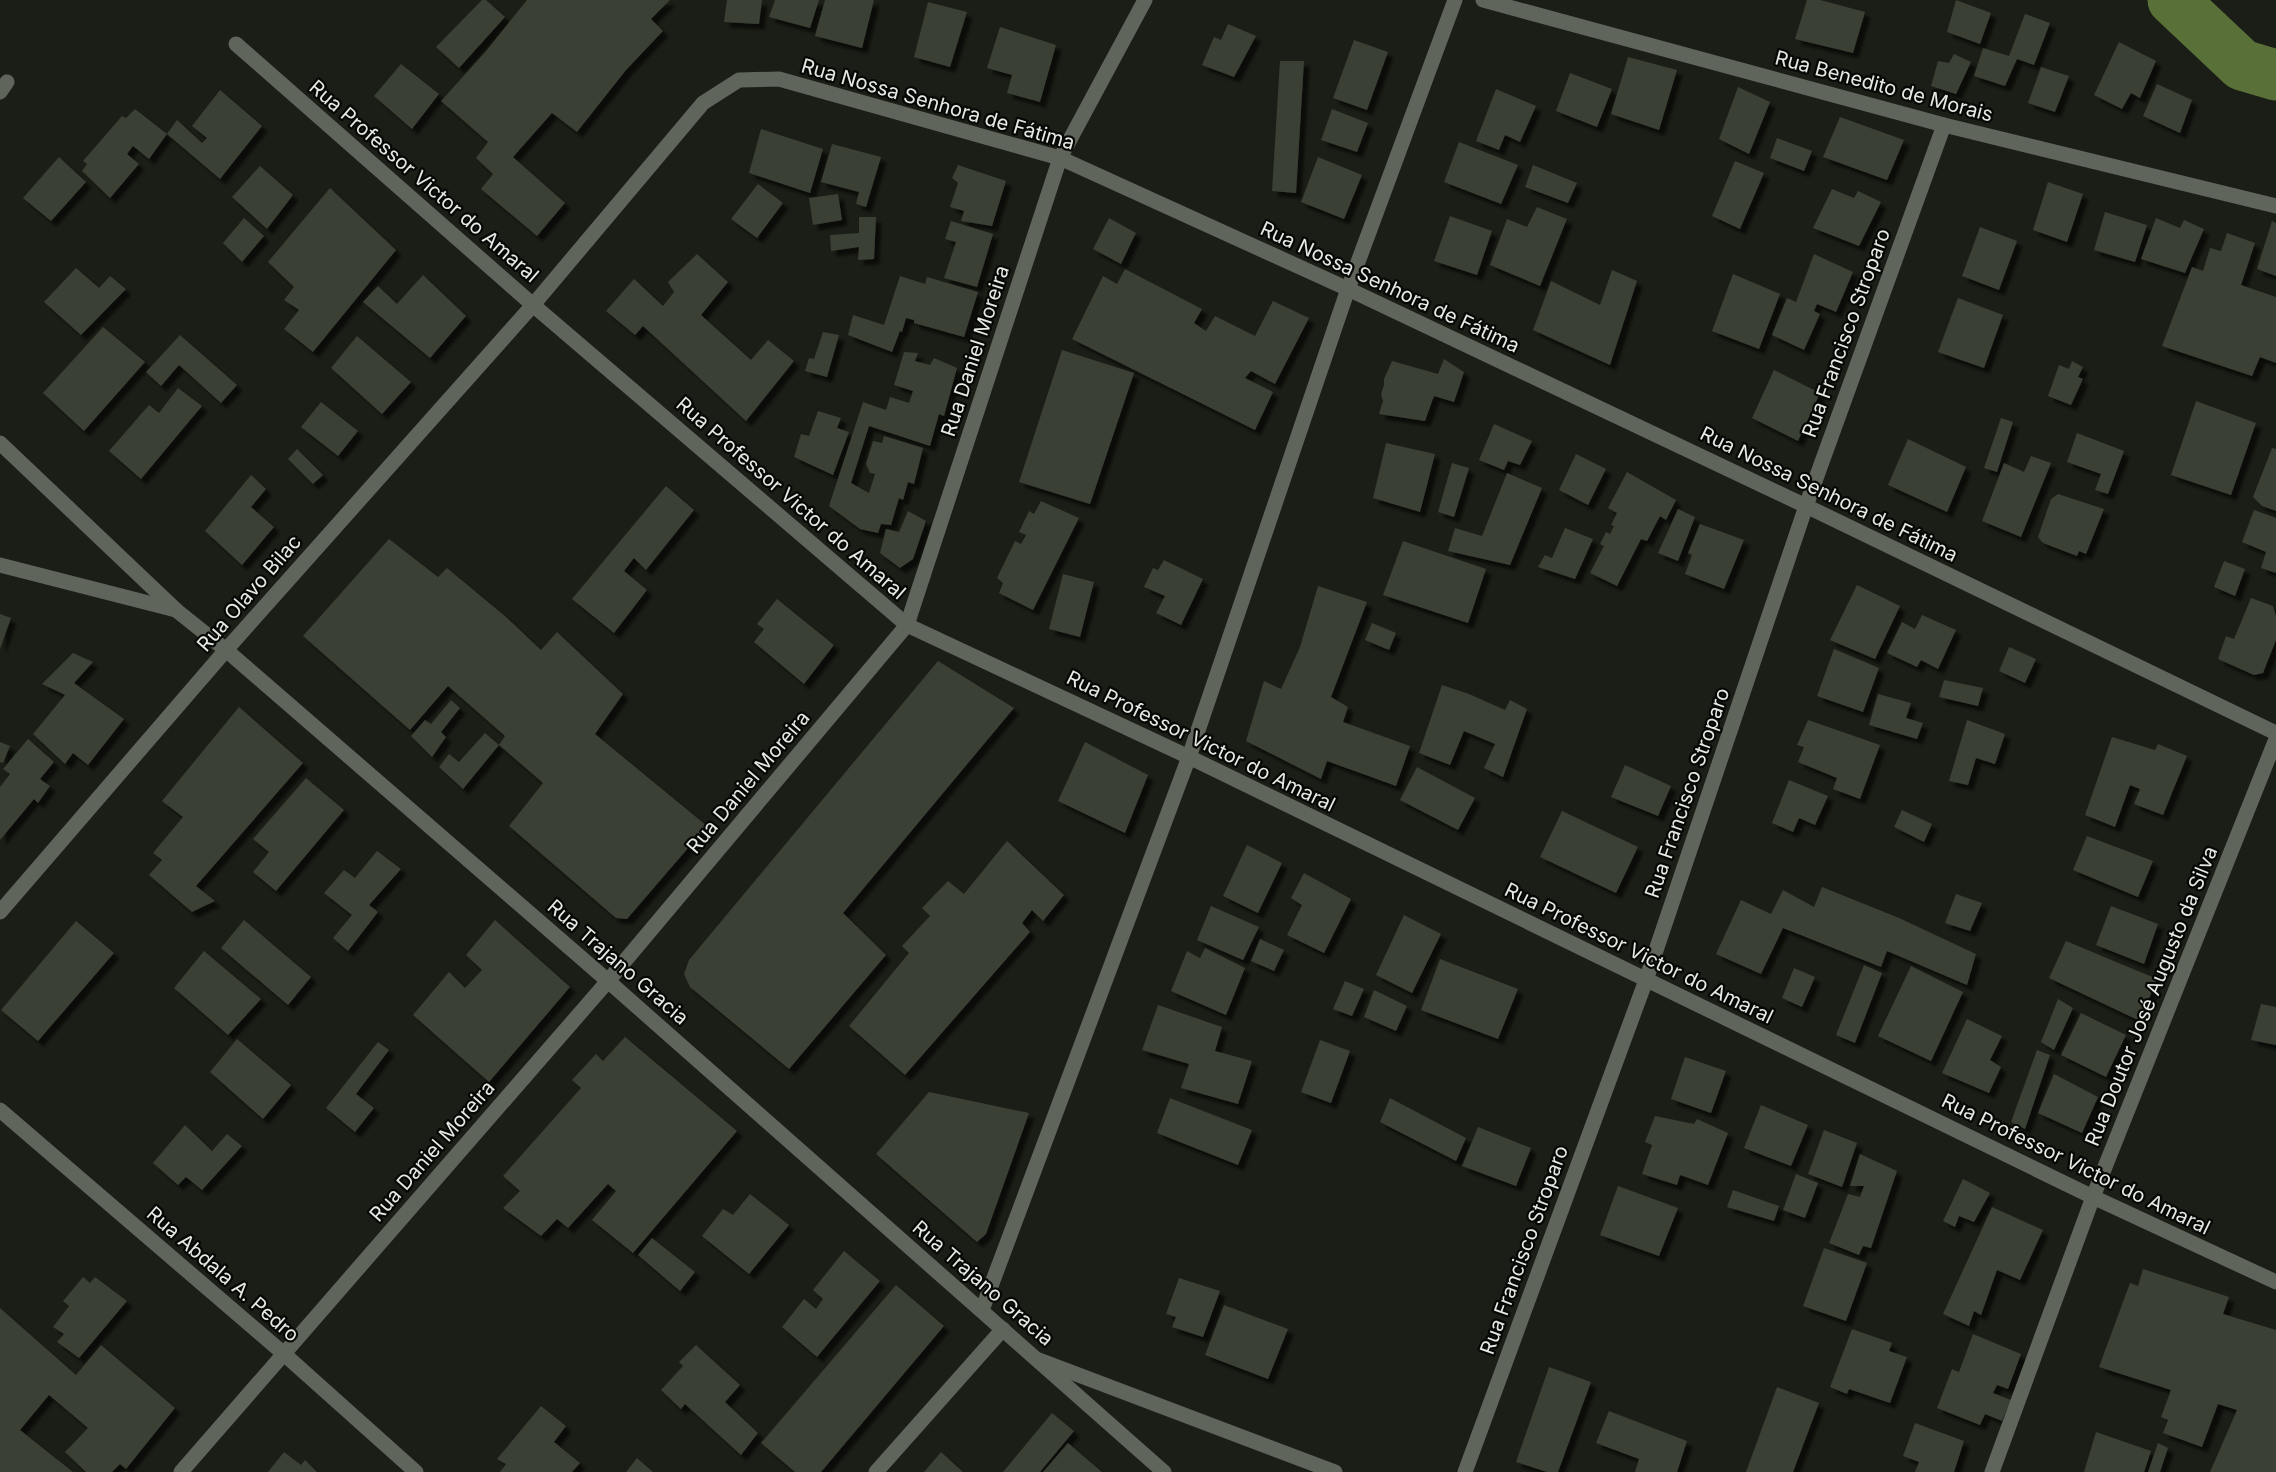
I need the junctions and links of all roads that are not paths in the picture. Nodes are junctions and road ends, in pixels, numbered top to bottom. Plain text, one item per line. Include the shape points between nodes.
1 (1145, 0) edge
2 (1455, 0) edge
3 (1483, 0) edge
4 (236, 44) dead end
5 (1944, 125) junction
6 (1060, 158) junction
7 (2276, 206) edge
8 (1348, 289) junction
9 (533, 304) junction
10 (0, 443) edge
11 (1806, 506) junction
12 (0, 565) edge
13 (176, 610) junction
14 (906, 625) junction
15 (226, 650) junction
16 (2276, 733) edge
17 (2276, 739) edge
18 (1189, 757) junction
19 (0, 912) edge
20 (1646, 980) junction
21 (608, 981) junction
22 (0, 1110) edge
23 (2093, 1197) junction
24 (2276, 1282) edge
25 (982, 1310) junction
26 (1003, 1329) junction
27 (284, 1354) junction
28 (1039, 1360) junction
29 (181, 1472) edge
30 (416, 1472) edge
31 (876, 1472) edge
32 (1164, 1472) edge
33 (1335, 1472) edge
34 (1465, 1472) edge
35 (1992, 1472) edge

1 - 6 street, Rua Daniel Moreira
2 - 8 street
3 - 5 street, Rua Benedito de Morais
4 - 9 street, Rua Professor Victor do Amaral
5 - 7 street, Rua Benedito de Morais
5 - 11 street, Rua Francisco Stroparo
6 - 8 street, Rua Nossa Senhora de Fátima
6 - 9 street, Rua Nossa Senhora de Fátima via 779,79 739,80 704,103
6 - 14 street, Rua Daniel Moreira
8 - 11 street, Rua Nossa Senhora de Fátima
8 - 18 street
9 - 14 street, Rua Professor Victor do Amaral
9 - 15 street, Rua Olavo Bilac
10 - 13 street
11 - 16 street, Rua Nossa Senhora de Fátima
11 - 20 street, Rua Francisco Stroparo
12 - 13 street, Rua Trajano Gracia
13 - 15 street, Rua Trajano Gracia
14 - 18 street, Rua Professor Victor do Amaral
14 - 21 street, Rua Daniel Moreira
15 - 19 street, Rua Olavo Bilac
15 - 21 street, Rua Trajano Gracia
17 - 23 street, Rua Doutor José Augusto da Silva
18 - 20 street, Rua Professor Victor do Amaral
18 - 25 street
20 - 23 street, Rua Professor Victor do Amaral
20 - 34 street, Rua Francisco Stroparo
21 - 25 street, Rua Trajano Gracia
21 - 27 street, Rua Daniel Moreira
22 - 27 street, Rua Abdala A. Pedro
23 - 24 street, Rua Professor Victor do Amaral
23 - 35 street, Rua Doutor José Augusto da Silva
25 - 26 street, Rua Trajano Gracia
26 - 28 street, Rua Trajano Gracia
26 - 31 street
27 - 29 street, Rua Daniel Moreira
27 - 30 street, Rua Abdala A. Pedro
28 - 32 street, Rua Trajano Gracia
28 - 33 street

